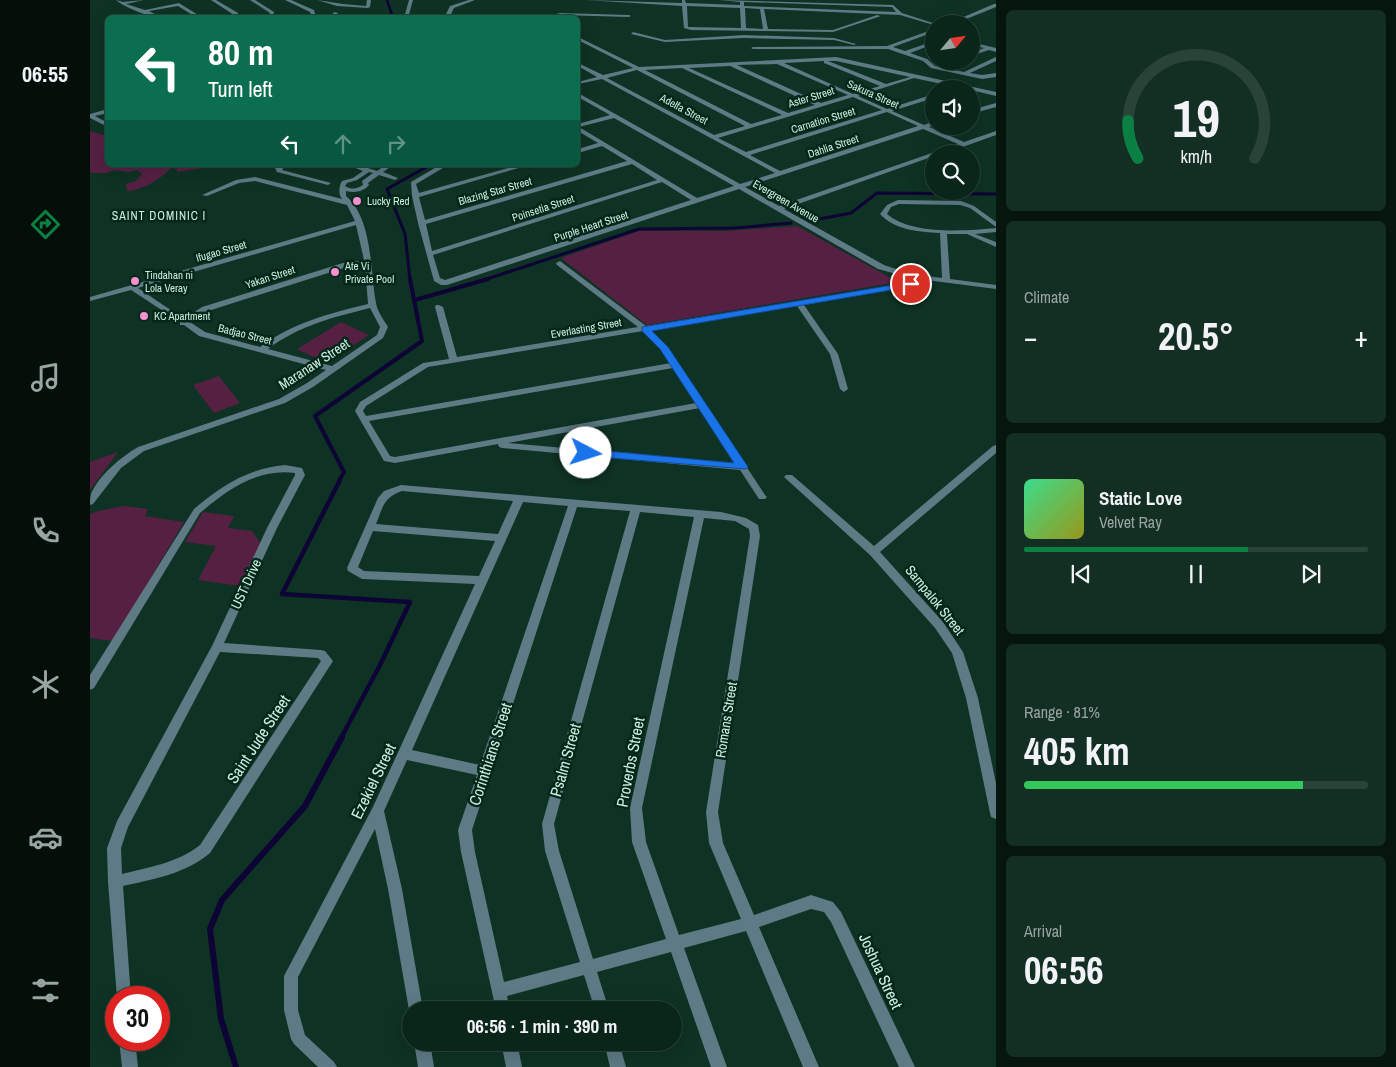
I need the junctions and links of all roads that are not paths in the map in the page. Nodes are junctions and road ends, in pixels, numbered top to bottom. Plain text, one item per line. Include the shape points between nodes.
1 (142, 0) edge
2 (213, 0) edge
3 (252, 0) edge
4 (286, 0) edge
5 (318, 0) edge
6 (369, 0) edge
7 (411, 0) edge
8 (473, 0) edge
9 (587, 0) edge
10 (721, 0) edge
11 (741, 0) edge
12 (120, 2) edge
13 (629, 2) edge
14 (815, 2) edge
15 (684, 3) edge
16 (996, 5) edge
17 (368, 7) junction
18 (743, 8) junction
19 (762, 9) junction
20 (147, 10) junction
21 (817, 10) junction
22 (886, 14) junction
23 (900, 14) junction
24 (155, 15) edge
25 (196, 15) edge
26 (236, 15) edge
27 (271, 15) edge
28 (312, 15) edge
29 (370, 15) edge
30 (407, 15) edge
31 (448, 15) edge
32 (556, 15) edge
33 (971, 15) edge
34 (629, 16) junction
35 (925, 21) edge
36 (627, 25) dead end
37 (766, 30) junction
38 (633, 33) dead end
39 (925, 33) edge
40 (744, 34) junction
41 (580, 37) edge
42 (888, 46) junction
43 (925, 46) edge
44 (980, 46) edge
45 (862, 48) junction
46 (988, 48) junction
47 (996, 50) edge
48 (980, 51) edge
49 (906, 53) junction
50 (996, 59) edge
51 (821, 60) junction
52 (925, 60) edge
53 (776, 62) junction
54 (730, 64) junction
55 (580, 65) edge
56 (682, 67) junction
57 (636, 69) junction
58 (946, 70) edge
59 (964, 74) junction
60 (996, 75) edge
61 (602, 77) junction
62 (914, 77) junction
63 (927, 80) edge
64 (580, 83) edge
65 (886, 86) junction
66 (980, 91) edge
67 (996, 94) edge
68 (580, 96) edge
69 (852, 96) junction
70 (925, 99) edge
71 (996, 104) edge
72 (820, 105) junction
73 (980, 109) edge
74 (886, 110) junction
75 (105, 112) edge
76 (786, 115) junction
77 (90, 116) edge
78 (614, 116) junction
79 (105, 123) edge
80 (580, 126) edge
81 (750, 126) junction
82 (923, 126) junction
83 (580, 128) edge
84 (996, 133) edge
85 (714, 137) junction
86 (602, 144) junction
87 (963, 144) joint
88 (580, 150) edge
89 (747, 154) junction
90 (925, 158) edge
91 (632, 162) junction
92 (280, 167) edge
93 (358, 167) edge
94 (386, 167) edge
95 (441, 167) edge
96 (519, 167) edge
97 (368, 170) junction
98 (377, 172) junction
99 (781, 174) junction
100 (396, 178) dead end
101 (663, 180) junction
102 (328, 184) dead end
103 (739, 187) junction
104 (343, 189) junction
105 (354, 190) junction
106 (205, 194) dead end
107 (415, 196) junction
108 (697, 201) junction
109 (350, 203) junction
110 (778, 209) junction
111 (358, 222) junction
112 (421, 223) junction
113 (996, 225) edge
114 (996, 230) edge
115 (943, 232) junction
116 (967, 233) junction
117 (996, 245) edge
118 (429, 254) junction
119 (368, 262) junction
120 (560, 263) dead end
121 (925, 278) junction
122 (946, 281) junction
123 (996, 287) edge
124 (134, 288) junction
125 (90, 299) edge
126 (799, 304) junction
127 (372, 305) junction
128 (439, 307) dead end
129 (183, 323) junction
130 (645, 329) junction
131 (263, 349) junction
132 (454, 361) junction
133 (676, 365) junction
134 (333, 369) junction
135 (844, 389) dead end
136 (702, 405) junction
137 (363, 419) junction
138 (489, 444) junction
139 (996, 448) edge
140 (742, 467) junction
141 (789, 477) dead end
142 (762, 497) dead end
143 (519, 499) junction
144 (90, 502) edge
145 (573, 504) junction
146 (636, 509) junction
147 (700, 514) junction
148 (370, 527) junction
149 (501, 538) junction
150 (874, 552) junction
151 (481, 580) junction
152 (217, 647) junction
153 (90, 685) edge
154 (405, 754) junction
155 (484, 772) junction
156 (378, 811) junction
157 (996, 813) edge
158 (115, 882) junction
159 (752, 922) junction
160 (674, 943) junction
161 (590, 966) junction
162 (123, 986) edge
163 (499, 991) junction
164 (414, 1001) edge
165 (501, 1001) edge
166 (600, 1001) edge
167 (128, 1051) edge
168 (423, 1051) edge
169 (511, 1051) edge
170 (614, 1051) edge
171 (130, 1067) edge
172 (330, 1067) edge
173 (426, 1067) edge
174 (514, 1067) edge
175 (618, 1067) edge
176 (719, 1067) edge
177 (811, 1067) edge
178 (907, 1067) edge

1 - 12 street
2 - 26 street
3 - 27 street via 272,12
4 - 28 street via 312,11
5 - 17 street via 334,5
6 - 17 street
7 - 30 street
8 - 31 street via 452,7
9 - 13 street
10 - 11 street
11 - 14 street
11 - 18 street
12 - 20 street
13 - 15 street
13 - 34 street
14 - 21 street
14 - 23 street via 893,6
15 - 18 street
15 - 40 street via 688,29
16 - 33 street
17 - 29 street
18 - 19 street
18 - 40 street
19 - 21 street
19 - 37 street
20 - 24 street
20 - 25 street via 179,4
21 - 22 street
22 - 23 street
22 - 37 street via 833,31
23 - 35 street
32 - 34 street
34 - 36 street
37 - 40 street
38 - 40 street via 665,41
39 - 42 street
40 - 45 street via 834,39
40 - 45 street via 754,51
41 - 57 street
42 - 45 street
42 - 49 street
43 - 49 street
44 - 46 street
46 - 47 street
46 - 48 street
49 - 52 street
50 - 59 street
51 - 53 street, Aster Street
51 - 62 street, Aster Street via 841,60
51 - 65 street
53 - 54 street, Aster Street
53 - 69 street, Sakura Street
54 - 56 street, Aster Street
54 - 72 street
55 - 61 street, Adelfa Street
56 - 57 street, Aster Street
56 - 76 street
57 - 61 street, Aster Street
57 - 81 street
58 - 59 street
59 - 60 street
61 - 64 street, Aster Street
61 - 85 street, Adelfa Street
62 - 63 street, Aster Street
62 - 65 street, Aster Street
65 - 69 street, Aster Street
66 - 67 street, Aster Street
68 - 78 street, Evergreen Avenue
69 - 72 street, Aster Street
69 - 74 street, Sakura Street
70 - 74 street, Carnation Street
71 - 73 street
72 - 76 street, Aster Street
74 - 82 street, Sakura Street
74 - 89 street, Carnation Street
75 - 77 street
76 - 81 street, Aster Street
77 - 79 street
78 - 80 street
78 - 103 street, Evergreen Avenue
81 - 85 street, Aster Street
82 - 87 street, Sakura Street
82 - 99 street, Dahlia Street
83 - 86 street
84 - 87 street
85 - 89 street, Adelfa Street
86 - 88 street
86 - 91 street
89 - 99 street, Adelfa Street
90 - 110 street
91 - 101 street
91 - 112 street, Blazing Star Street
92 - 102 street via 279,171
93 - 97 street
94 - 98 street
95 - 107 street via 415,180
96 - 107 street
97 - 98 street
97 - 104 street via 344,182
98 - 100 street
98 - 105 street via 364,182 364,187
99 - 103 street, Dahlia Street
101 - 108 street
101 - 118 street, Poinsetia Street
103 - 108 street, Purple Heart Street
103 - 110 street, Evergreen Avenue
104 - 105 street
104 - 109 street, Maranaw Street via 343,197
105 - 109 street
106 - 109 street via 238,181 255,179
107 - 112 street
108 - 118 street, Purple Heart Street via 449,283 439,282
109 - 111 street, Maranaw Street
110 - 121 street, Evergreen Avenue via 881,268
111 - 119 street, Maranaw Street
111 - 124 street, Ifugao Street
112 - 118 street
113 - 115 street via 961,203 898,202 884,211 886,217 903,225
114 - 116 street
115 - 116 street
115 - 122 street
116 - 117 street
119 - 127 street, Maranaw Street
119 - 129 street, Yakan Street via 346,265 205,309
120 - 130 street
121 - 122 street, Evergreen Avenue
121 - 126 street, Everlasting Street via 902,286
122 - 123 street, Evergreen Avenue
124 - 125 street, Ifugao Street
124 - 129 street, Badjao Street
126 - 130 street, Everlasting Street
126 - 135 street via 834,354
127 - 131 street via 283,334
127 - 134 street, Maranaw Street via 383,332
128 - 132 street
129 - 131 street, Badjao Street via 202,334
130 - 132 street, Everlasting Street
130 - 133 street via 664,347
131 - 134 street, Badjao Street
132 - 137 street, Everlasting Street via 426,365 363,404 359,411
133 - 136 street
133 - 137 street
134 - 144 street, Maranaw Street via 282,401 134,452 119,462
136 - 138 street
136 - 140 street
137 - 138 street via 390,460
138 - 140 street
139 - 150 street
140 - 142 street
141 - 150 street, Sampalok Street
143 - 145 street
143 - 148 street via 401,488 387,492
143 - 149 street, Ezekiel Street
145 - 146 street
145 - 155 street, Corinthians Street
146 - 147 street
146 - 161 street, Psalm Street via 548,824 552,851
147 - 159 street, Romans Street via 748,522 754,527 756,536 712,812 716,844
147 - 160 street, Proverbs Street via 636,808 639,842
148 - 149 street
148 - 151 street via 352,568 362,575
149 - 151 street, Ezekiel Street
150 - 157 street, Sampalok Street via 939,625 957,652 972,698
151 - 154 street, Ezekiel Street
152 - 153 street, UST Drive via 300,475 299,470 286,467 250,475 211,498 197,511
152 - 158 street, UST Drive via 122,825 114,848
152 - 158 street, Saint Jude Street via 321,654 327,661 205,849 194,859 179,865
154 - 155 street
154 - 156 street, Ezekiel Street
155 - 163 street, Corinthians Street via 465,830
156 - 164 street
156 - 172 street, Ezekiel Street via 291,976 291,1010 299,1039
158 - 162 street, UST Drive
159 - 160 street
159 - 177 street, Romans Street
159 - 178 street, Joshua Street via 811,902 828,907 836,917
160 - 161 street
160 - 176 street, Proverbs Street
161 - 163 street
161 - 166 street, Psalm Street
163 - 165 street, Corinthians Street
167 - 171 street
168 - 173 street
169 - 174 street
170 - 175 street

